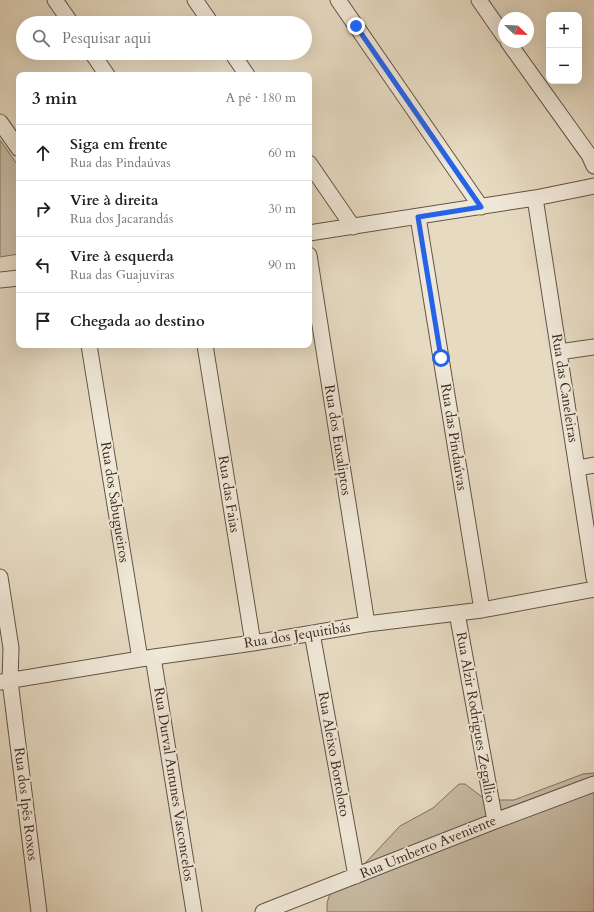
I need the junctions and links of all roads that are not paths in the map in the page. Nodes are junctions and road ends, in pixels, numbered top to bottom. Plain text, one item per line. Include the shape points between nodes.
1 (55, 0) edge
2 (195, 0) edge
3 (338, 0) edge
4 (479, 0) edge
5 (66, 16) edge
6 (206, 16) edge
7 (498, 27) edge
8 (512, 48) edge
9 (97, 60) edge
10 (237, 60) edge
11 (105, 72) edge
12 (245, 72) edge
13 (0, 122) edge
14 (16, 146) edge
15 (594, 166) edge
16 (312, 167) edge
17 (594, 186) edge
18 (535, 198) junction
19 (481, 207) junction
20 (418, 217) junction
21 (353, 227) junction
22 (312, 234) edge
23 (312, 274) edge
24 (16, 278) edge
25 (0, 280) edge
26 (594, 347) edge
27 (90, 348) edge
28 (205, 348) edge
29 (558, 352) junction
30 (594, 465) edge
31 (578, 468) junction
32 (0, 577) edge
33 (594, 578) edge
34 (594, 589) edge
35 (482, 610) junction
36 (458, 613) junction
37 (367, 624) junction
38 (312, 633) junction
39 (253, 643) junction
40 (147, 658) junction
41 (5, 681) edge
42 (594, 784) edge
43 (495, 821) junction
44 (356, 876) junction
45 (39, 912) edge
46 (194, 912) edge
47 (263, 912) edge

1 - 5 street
2 - 6 street
3 - 19 street
4 - 7 street
8 - 15 street
9 - 11 street
10 - 12 street
13 - 14 street
16 - 21 street
17 - 18 street
18 - 19 street
18 - 29 street, Rua das Caneleiras
19 - 20 street
20 - 21 street
20 - 35 street, Rua das Pindaúvas
21 - 22 street
23 - 37 street, Rua dos Euxaliptos
24 - 25 street
26 - 29 street
27 - 40 street, Rua dos Sabugueiros
28 - 39 street, Rua das Faias
29 - 31 street, Rua das Caneleiras
30 - 31 street
31 - 33 street, Rua das Caneleiras
32 - 41 street, Rua dos Ipês Roxos via 10,648
34 - 35 street, Rua dos Jequitibás
35 - 36 street, Rua dos Jequitibás
36 - 37 street, Rua dos Jequitibás
36 - 43 street, Rua Alzir Rodrigues Zegallio
37 - 38 street, Rua dos Jequitibás
38 - 39 street, Rua dos Jequitibás
38 - 44 street, Rua Aleixo Bortoloto
39 - 40 street, Rua dos Jequitibás
40 - 41 street, Rua dos Jequitibás
40 - 46 street, Rua Durval Antunes Vasconcelos
41 - 45 street, Rua dos Ipês Roxos
42 - 43 street, Rua Umberto Aveniente
43 - 44 street, Rua Umberto Aveniente
44 - 47 street, Rua Umberto Aveniente

